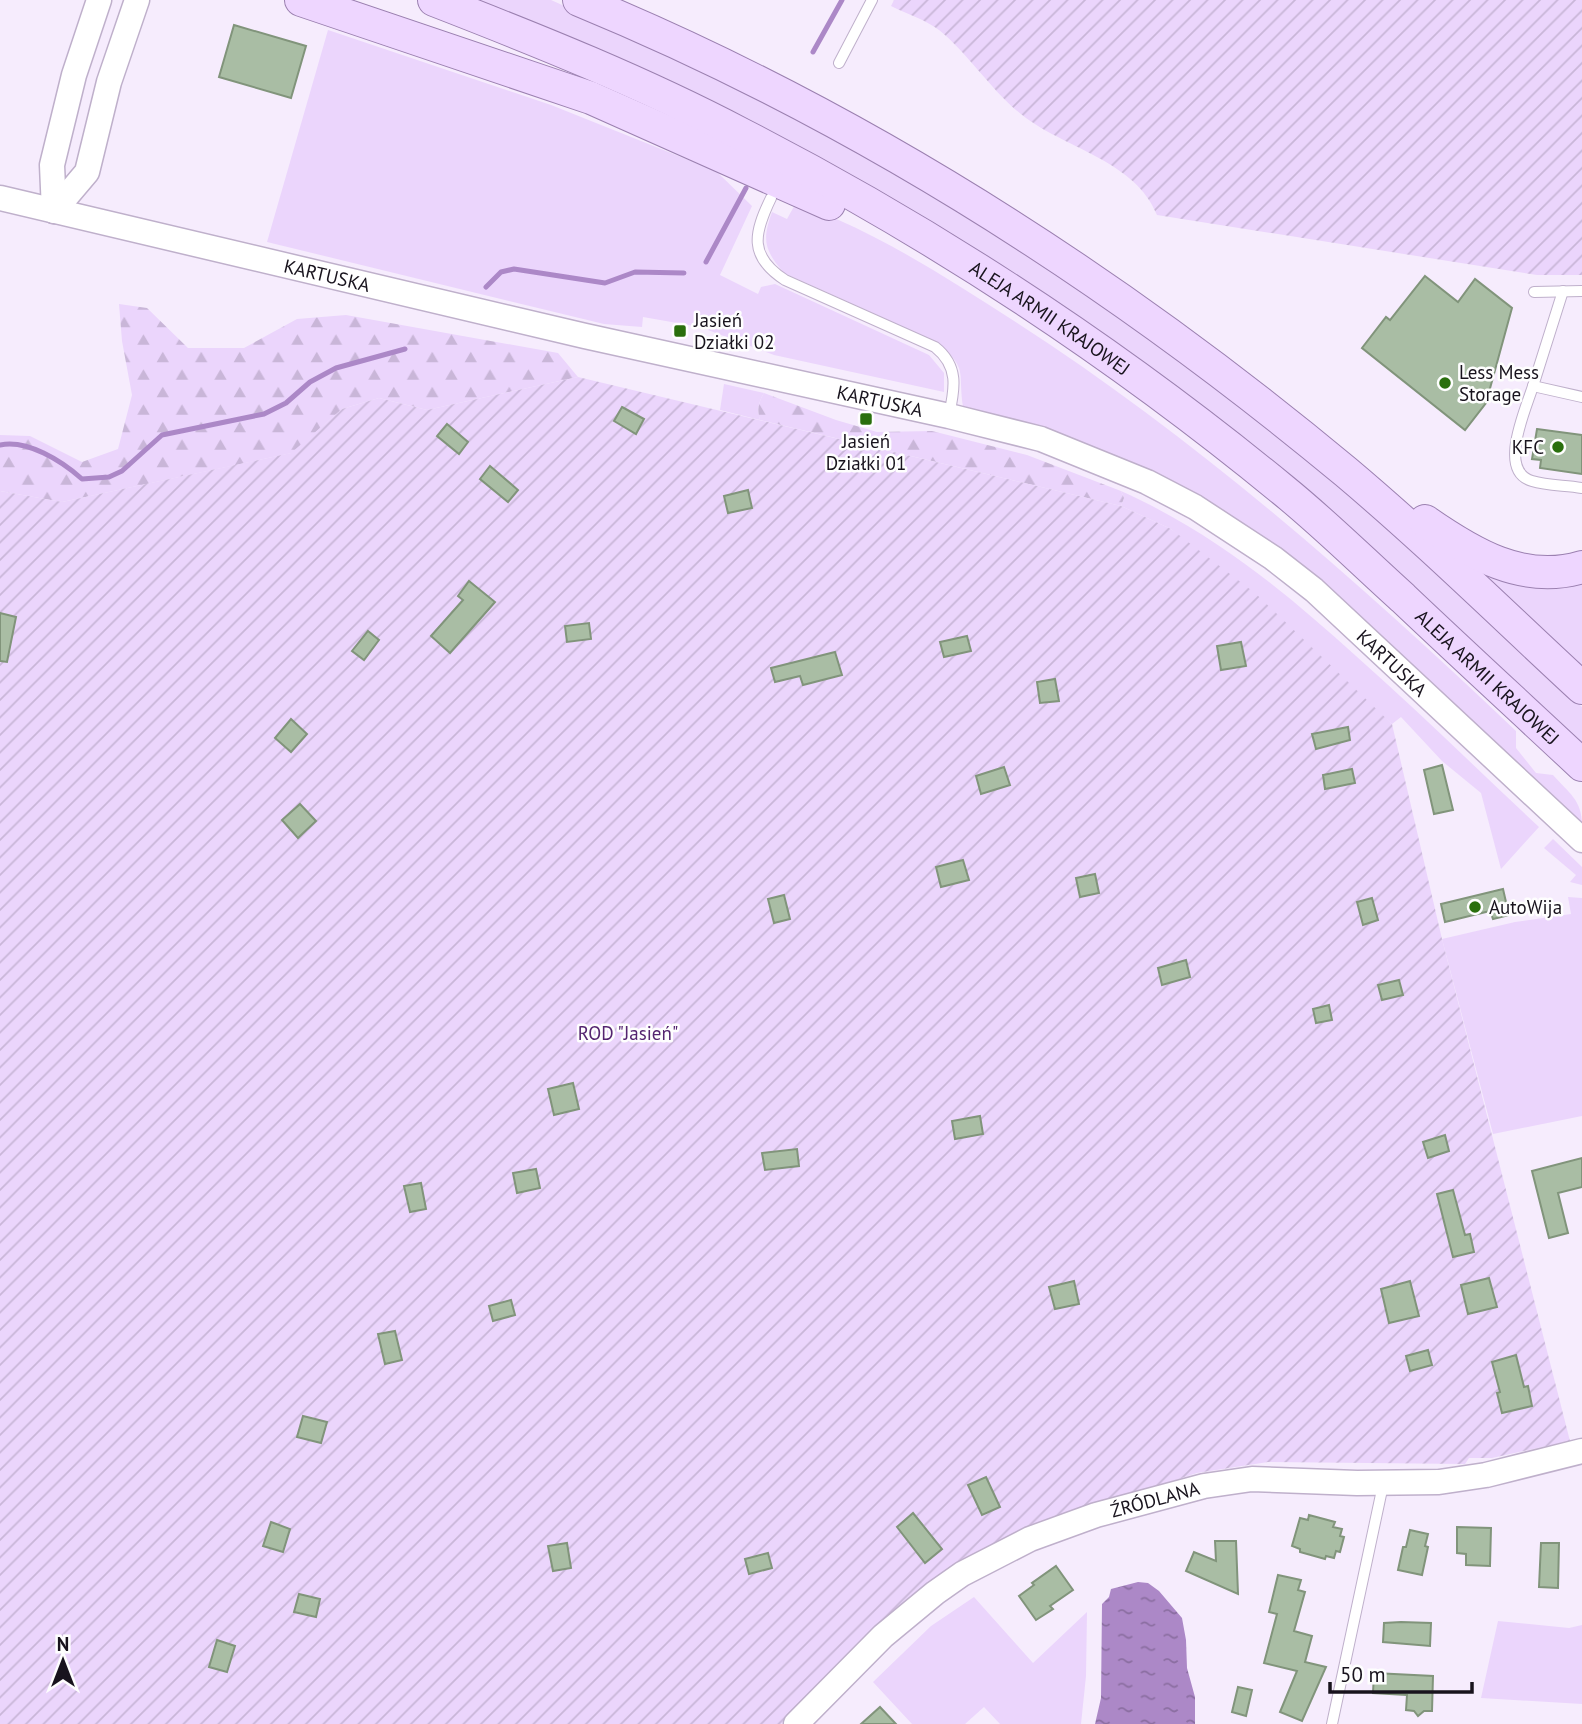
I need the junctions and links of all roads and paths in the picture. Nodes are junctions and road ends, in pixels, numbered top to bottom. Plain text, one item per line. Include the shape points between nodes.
1 (99, 0) edge
2 (137, 0) edge
3 (301, 0) edge
4 (434, 0) edge
5 (579, 0) edge
6 (872, 0) edge
7 (839, 63) dead end
8 (0, 198) edge
9 (771, 198) dead end
10 (54, 211) junction
11 (1582, 290) edge
12 (1563, 291) junction
13 (1534, 292) dead end
14 (1058, 321) junction
15 (1533, 386) junction
16 (1582, 397) edge
17 (949, 415) junction
18 (1349, 475) junction
19 (1582, 488) edge
20 (1582, 566) edge
21 (1582, 688) edge
22 (1582, 765) edge
23 (1582, 840) edge
24 (1582, 1451) edge
25 (1384, 1484) junction
26 (796, 1724) edge
27 (1332, 1724) edge

1 - 10 street via 52,165
2 - 10 street via 109,82 87,172
3 - 14 main road via 592,98 835,206
4 - 14 main road, ALEJA ARMII KRAJOWEJ via 601,68 739,132 963,259
5 - 18 main road via 766,86 1021,232 1169,333
6 - 7 lane
8 - 10 street, KARTUSKA
9 - 17 lane via 757,238 764,262 785,280 944,354 954,374
10 - 17 street, KARTUSKA via 585,336
11 - 12 lane
12 - 13 lane
12 - 15 lane
14 - 22 main road, ALEJA ARMII KRAJOWEJ via 1285,492
15 - 16 lane
15 - 19 lane via 1513,453 1517,468 1529,481
17 - 23 street, KARTUSKA via 1041,439 1105,464 1195,507 1273,558 1323,598
18 - 20 main road via 1487,559 1535,570 1569,571
18 - 21 main road
24 - 25 street, ŹRÓDLANA via 1486,1475
25 - 26 street, ŹRÓDLANA via 1252,1479 1204,1486 1096,1515 1030,1539 935,1593 883,1636
25 - 27 lane

